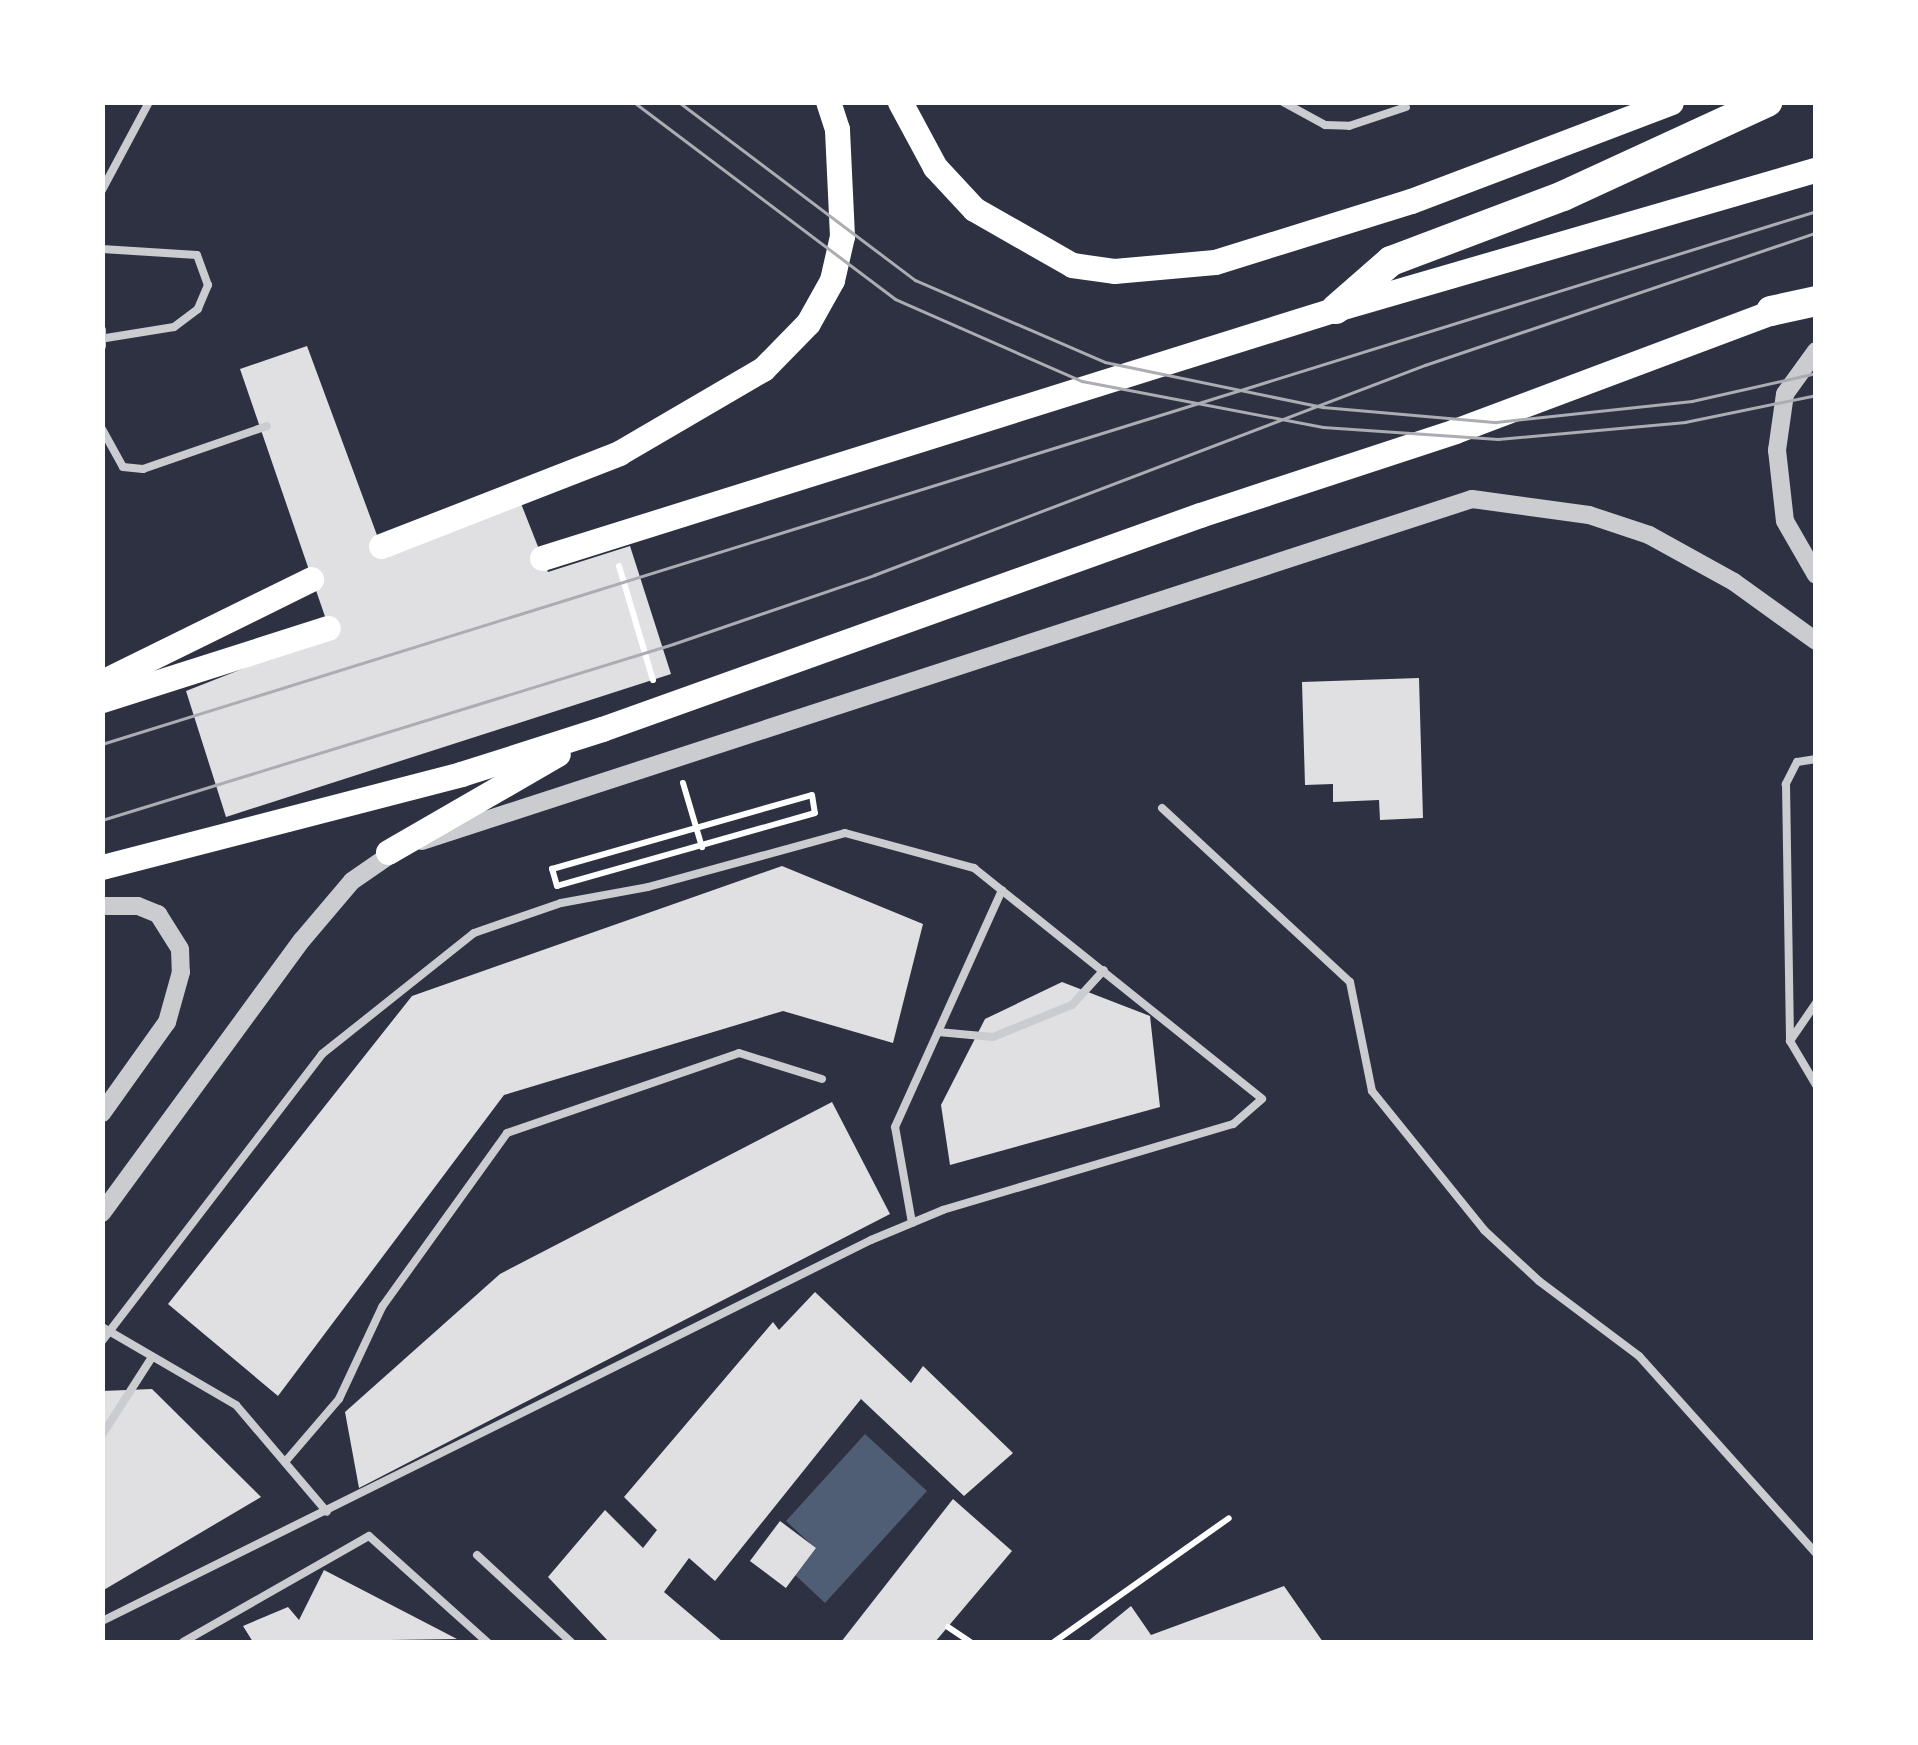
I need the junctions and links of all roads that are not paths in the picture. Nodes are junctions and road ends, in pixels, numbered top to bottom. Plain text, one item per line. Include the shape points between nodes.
1 (148, 102) edge
2 (828, 102) edge
3 (900, 102) edge
4 (1283, 102) edge
5 (1670, 102) edge
6 (1767, 102) edge
7 (1406, 108) dead end
8 (1816, 170) edge
9 (102, 190) edge
10 (102, 250) edge
11 (1816, 298) edge
12 (1336, 309) junction
13 (1771, 311) joint
14 (104, 338) edge
15 (1816, 351) edge
16 (267, 426) dead end
17 (102, 429) edge
18 (381, 546) dead end
19 (542, 558) dead end
20 (1816, 575) edge
21 (311, 579) dead end
22 (328, 628) dead end
23 (1816, 641) edge
24 (102, 682) edge
25 (102, 700) edge
26 (602, 730) junction
27 (1816, 759) edge
28 (1162, 808) dead end
29 (388, 852) junction
30 (102, 867) edge
31 (1002, 890) junction
32 (102, 906) edge
33 (1104, 970) junction
34 (1816, 1003) edge
35 (938, 1032) junction
36 (1790, 1041) junction
37 (822, 1080) dead end
38 (1816, 1085) edge
39 (102, 1113) edge
40 (102, 1213) edge
41 (912, 1223) junction
42 (106, 1329) edge
43 (102, 1341) edge
44 (152, 1357) junction
45 (102, 1435) edge
46 (285, 1462) junction
47 (327, 1512) junction
48 (1816, 1554) edge
49 (477, 1555) dead end
50 (102, 1621) edge
51 (182, 1642) edge
52 (487, 1642) edge
53 (571, 1642) edge

1 - 9 lane
2 - 18 main road via 838,129 842,236 832,280 808,323 764,370 619,454
3 - 5 main road via 936,167 974,210 1072,264 1114,271 1216,262 1411,201
4 - 7 lane via 1325,125 1350,126
6 - 12 highway via 1563,196 1391,261
8 - 12 main road
10 - 14 lane via 197,255 208,286 198,308 174,327
11 - 13 highway
12 - 19 main road
13 - 26 main road via 1455,431 1182,521
15 - 20 street via 1785,394 1777,450 1785,522
16 - 17 lane via 144,468 123,467
21 - 24 main road
22 - 25 main road
23 - 29 street via 1734,582 1649,534 1589,515 1472,499
26 - 29 main road
26 - 30 main road via 461,774
27 - 36 lane via 1798,762 1786,784
28 - 48 lane via 1350,982 1372,1092 1484,1230 1639,1356
29 - 40 street via 352,881 302,940
31 - 33 lane
31 - 35 lane
31 - 42 lane via 974,868 844,833 648,887 561,903 474,933 322,1054
32 - 39 street via 138,906 158,914 180,949 181,972 167,1022
33 - 35 lane via 1072,1006 992,1036
33 - 41 lane via 1262,1099 1233,1124
34 - 36 lane
35 - 41 lane via 894,1127
36 - 38 lane
37 - 46 lane via 740,1053 508,1133 382,1307 340,1399
41 - 47 lane
42 - 43 lane
42 - 44 lane
44 - 45 lane
44 - 46 lane via 236,1405
46 - 47 lane
47 - 50 lane
49 - 53 lane
51 - 52 lane via 369,1536

